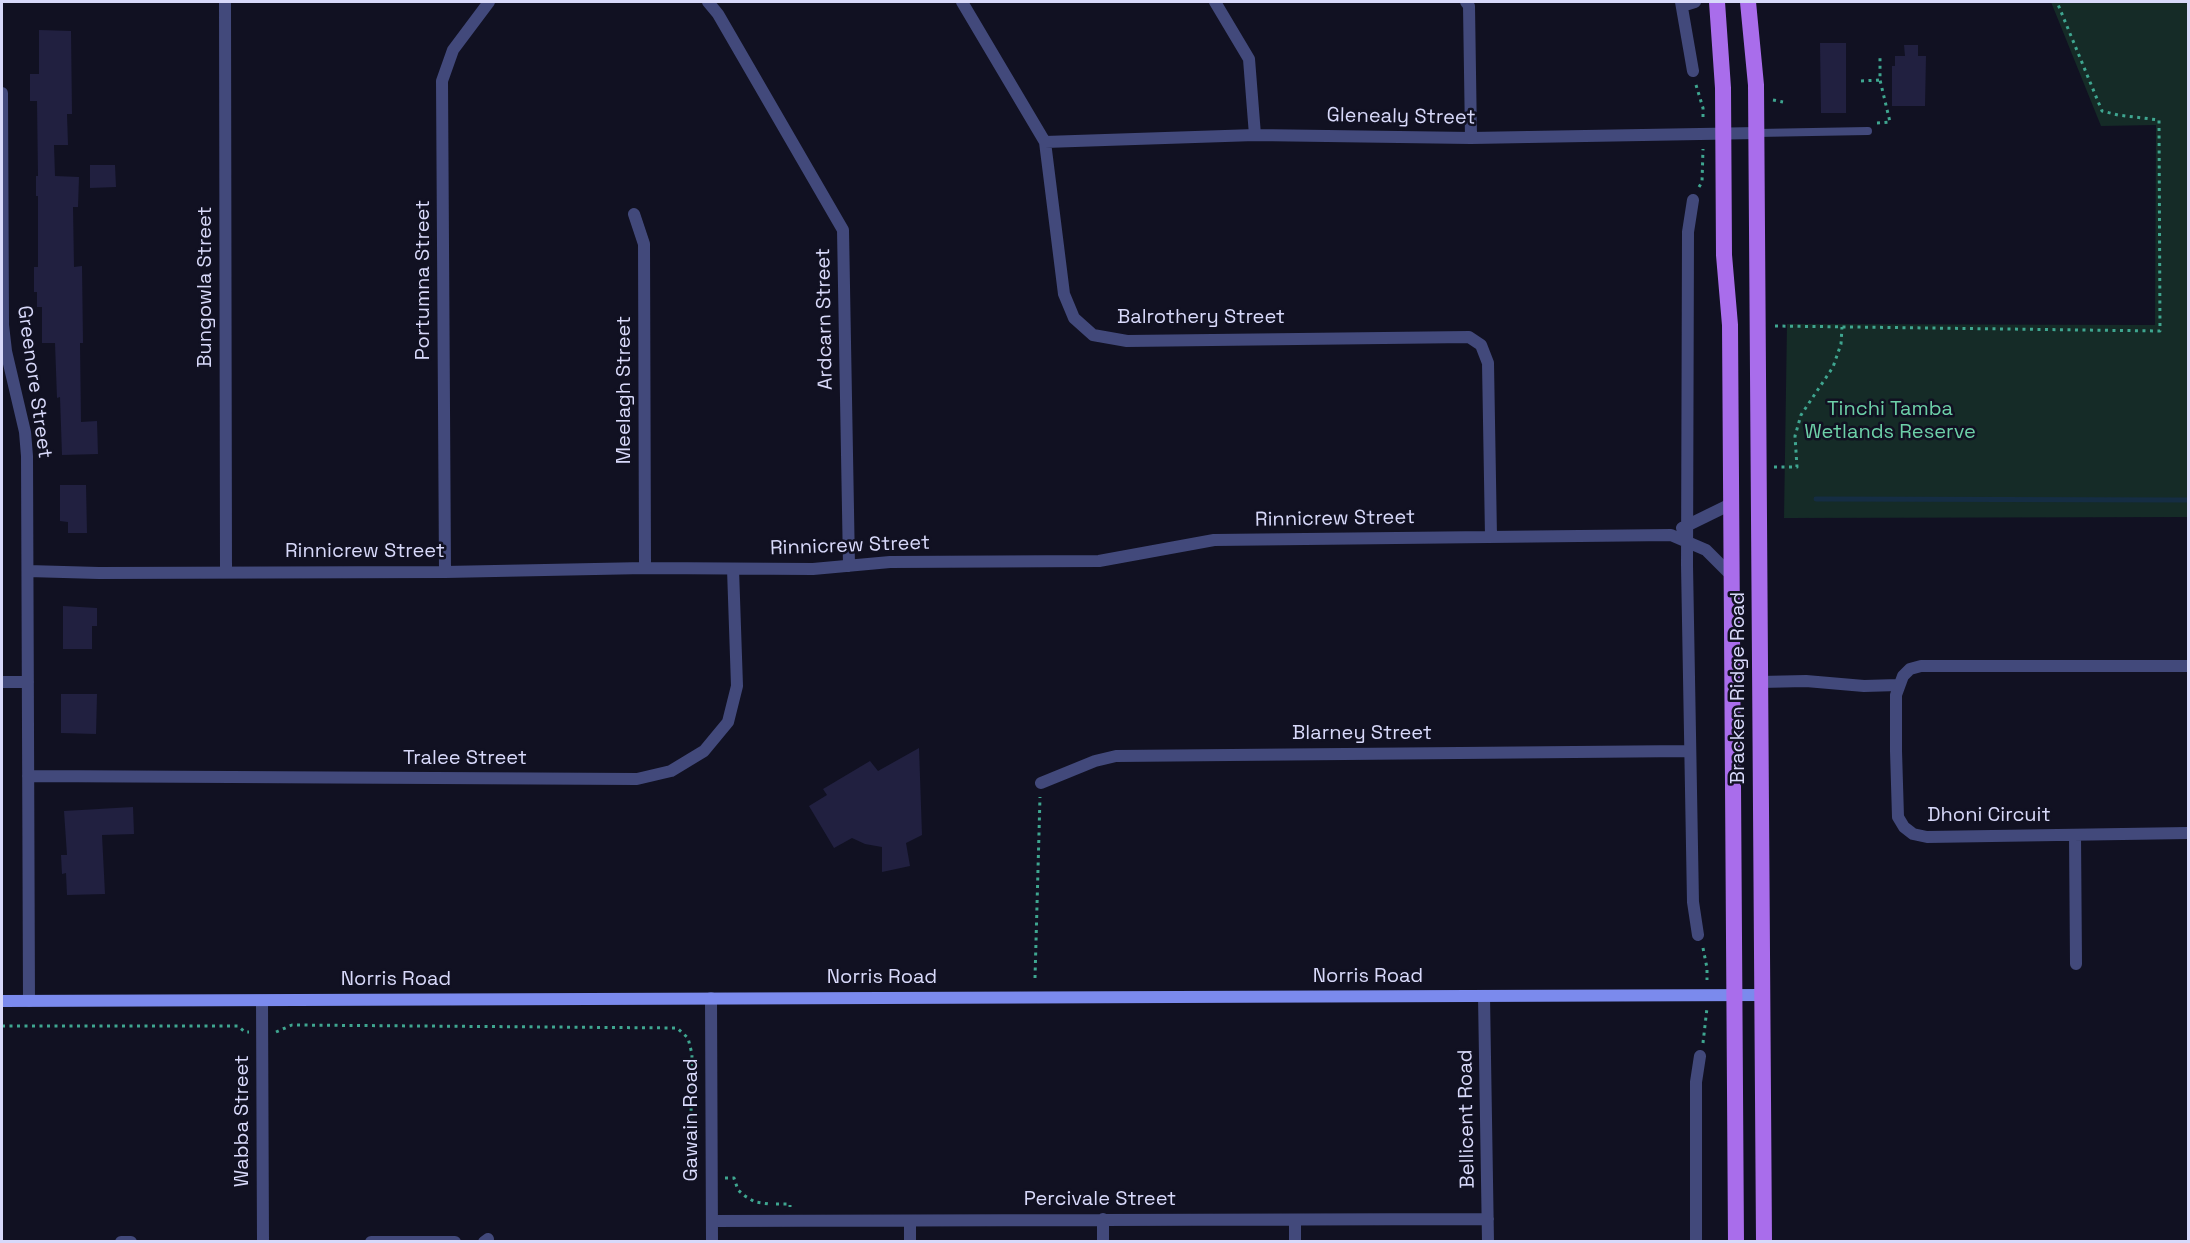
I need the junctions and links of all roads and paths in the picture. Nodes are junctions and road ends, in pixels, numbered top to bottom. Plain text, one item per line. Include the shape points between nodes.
1 (225, 2) edge
2 (489, 2) edge
3 (708, 2) edge
4 (962, 2) edge
5 (1215, 2) edge
6 (1466, 2) edge
7 (1695, 2) edge
8 (1717, 2) edge
9 (1748, 2) edge
10 (2057, 2) edge
11 (1682, 4) edge
12 (1880, 56) dead end
13 (1693, 71) dead end
14 (1880, 80) junction
15 (1861, 81) dead end
16 (1696, 85) dead end
17 (2, 93) edge
18 (1771, 100) dead end
19 (1784, 102) dead end
20 (1704, 113) dead end
21 (1870, 127) joint
22 (1757, 133) junction
23 (1724, 134) junction
24 (1254, 135) junction
25 (1472, 138) junction
26 (1045, 142) junction
27 (1703, 164) dead end
28 (1700, 186) dead end
29 (1693, 200) dead end
30 (634, 214) dead end
31 (2, 275) edge
32 (1772, 326) dead end
33 (1842, 327) junction
34 (1773, 466) dead end
35 (1731, 504) junction
36 (1688, 525) junction
37 (1671, 535) junction
38 (1491, 537) junction
39 (1688, 542) junction
40 (849, 566) junction
41 (645, 568) junction
42 (733, 569) junction
43 (28, 572) junction
44 (226, 572) junction
45 (445, 572) junction
46 (1732, 576) junction
47 (2188, 666) edge
48 (2, 682) edge
49 (28, 682) junction
50 (1760, 682) junction
51 (1898, 685) junction
52 (1689, 751) junction
53 (28, 776) junction
54 (1041, 783) joint
55 (2188, 833) edge
56 (2075, 836) junction
57 (1698, 935) dead end
58 (1704, 951) dead end
59 (2076, 964) dead end
60 (1707, 968) dead end
61 (1035, 978) dead end
62 (1763, 994) junction
63 (1733, 995) junction
64 (1484, 996) junction
65 (711, 998) junction
66 (2, 1001) edge
67 (29, 1001) junction
68 (262, 1001) junction
69 (2, 1026) edge
70 (1706, 1026) dead end
71 (250, 1032) dead end
72 (274, 1033) dead end
73 (1704, 1042) dead end
74 (1700, 1056) dead end
75 (730, 1178) dead end
76 (694, 1179) dead end
77 (1103, 1219) junction
78 (1488, 1219) junction
79 (1295, 1220) junction
80 (712, 1221) junction
81 (790, 1221) junction
82 (910, 1221) junction
83 (122, 1242) edge
84 (131, 1242) edge
85 (263, 1242) edge
86 (371, 1242) edge
87 (455, 1242) edge
88 (712, 1242) edge
89 (910, 1242) edge
90 (1103, 1242) edge
91 (1295, 1242) edge
92 (1488, 1242) edge
93 (1696, 1242) edge
94 (1736, 1242) edge
95 (1764, 1242) edge

1 - 44 street, Bungowla Street
2 - 45 street, Portumna Street via 453,50 442,81
3 - 40 street, Ardcarn Street via 843,230
4 - 26 street, Balrothery Street
5 - 24 street via 1249,59
6 - 25 street
7 - 11 street
8 - 23 main road, Bracken Ridge Road
9 - 22 main road, Bracken Ridge Road
10 - 33 path via 2102,111 2159,120 2160,331
11 - 13 street
12 - 14 path
14 - 15 path
14 - 21 path via 1890,122
16 - 20 path
17 - 31 street, Greenore Street
18 - 19 path
21 - 22 lane
22 - 23 street, Glenealy Street
22 - 50 main road, Bracken Ridge Road
23 - 25 street, Glenealy Street
23 - 35 main road, Bracken Ridge Road
24 - 25 street, Glenealy Street
24 - 26 street, Glenealy Street
26 - 38 street, Balrothery Street via 1064,294 1074,318 1094,335 1127,341 1452,336 1469,337 1481,345 1488,363
27 - 28 path
29 - 36 street via 1688,232
30 - 41 street, Meelagh Street via 644,244
31 - 43 street, Greenore Street via 4,334 25,432
32 - 33 path
33 - 34 path via 1833,367 1801,415 1795,436 1797,467
35 - 36 street, Rinnicrew Street
35 - 46 main road, Bracken Ridge Road
36 - 37 street, Rinnicrew Street
36 - 39 street
37 - 38 street, Rinnicrew Street
37 - 39 street, Rinnicrew Street
38 - 40 street, Rinnicrew Street via 1214,540 1099,561 890,562
39 - 46 street, Rinnicrew Street via 1706,550
39 - 52 street
40 - 42 street, Rinnicrew Street
41 - 42 street, Rinnicrew Street
41 - 45 street, Rinnicrew Street
42 - 53 street, Tralee Street via 737,686 728,722 704,751 670,771 637,779
43 - 44 street, Rinnicrew Street
43 - 49 street, Greenore Street
44 - 45 street, Rinnicrew Street
46 - 63 main road, Bracken Ridge Road
47 - 51 street via 1921,666 1910,669
48 - 49 street
49 - 53 street, Greenore Street
50 - 51 street
50 - 62 main road, Bracken Ridge Road
51 - 56 street, Dhoni Circuit via 1897,804 1904,827 1927,837
52 - 54 street, Blarney Street via 1116,756
52 - 57 street via 1693,902
53 - 67 street, Greenore Street
54 - 61 path
55 - 56 street, Dhoni Circuit
56 - 59 street, Dhoni Circuit
58 - 60 path
62 - 63 main road, Norris Road
62 - 95 main road, Bracken Ridge Road
63 - 64 main road, Norris Road
63 - 94 main road, Bracken Ridge Road
64 - 65 main road, Norris Road
64 - 78 street, Bellicent Road
65 - 68 main road, Norris Road
65 - 80 street, Gawain Road
66 - 67 main road, Norris Road
67 - 68 main road, Norris Road
68 - 85 street, Wabba Street
69 - 71 path via 238,1026
70 - 73 path
72 - 76 path via 292,1025 676,1028 688,1038 692,1054 690,1179
74 - 93 street via 1696,1082
75 - 81 path via 734,1178 738,1190 755,1202 790,1204
77 - 79 street, Percivale Street
77 - 82 street, Percivale Street
77 - 90 street
78 - 79 street, Percivale Street
78 - 92 street, Bellicent Road
79 - 91 street
80 - 81 street, Percivale Street
80 - 88 street, Gawain Road
81 - 82 street, Percivale Street
82 - 89 street
83 - 84 street
86 - 87 street

